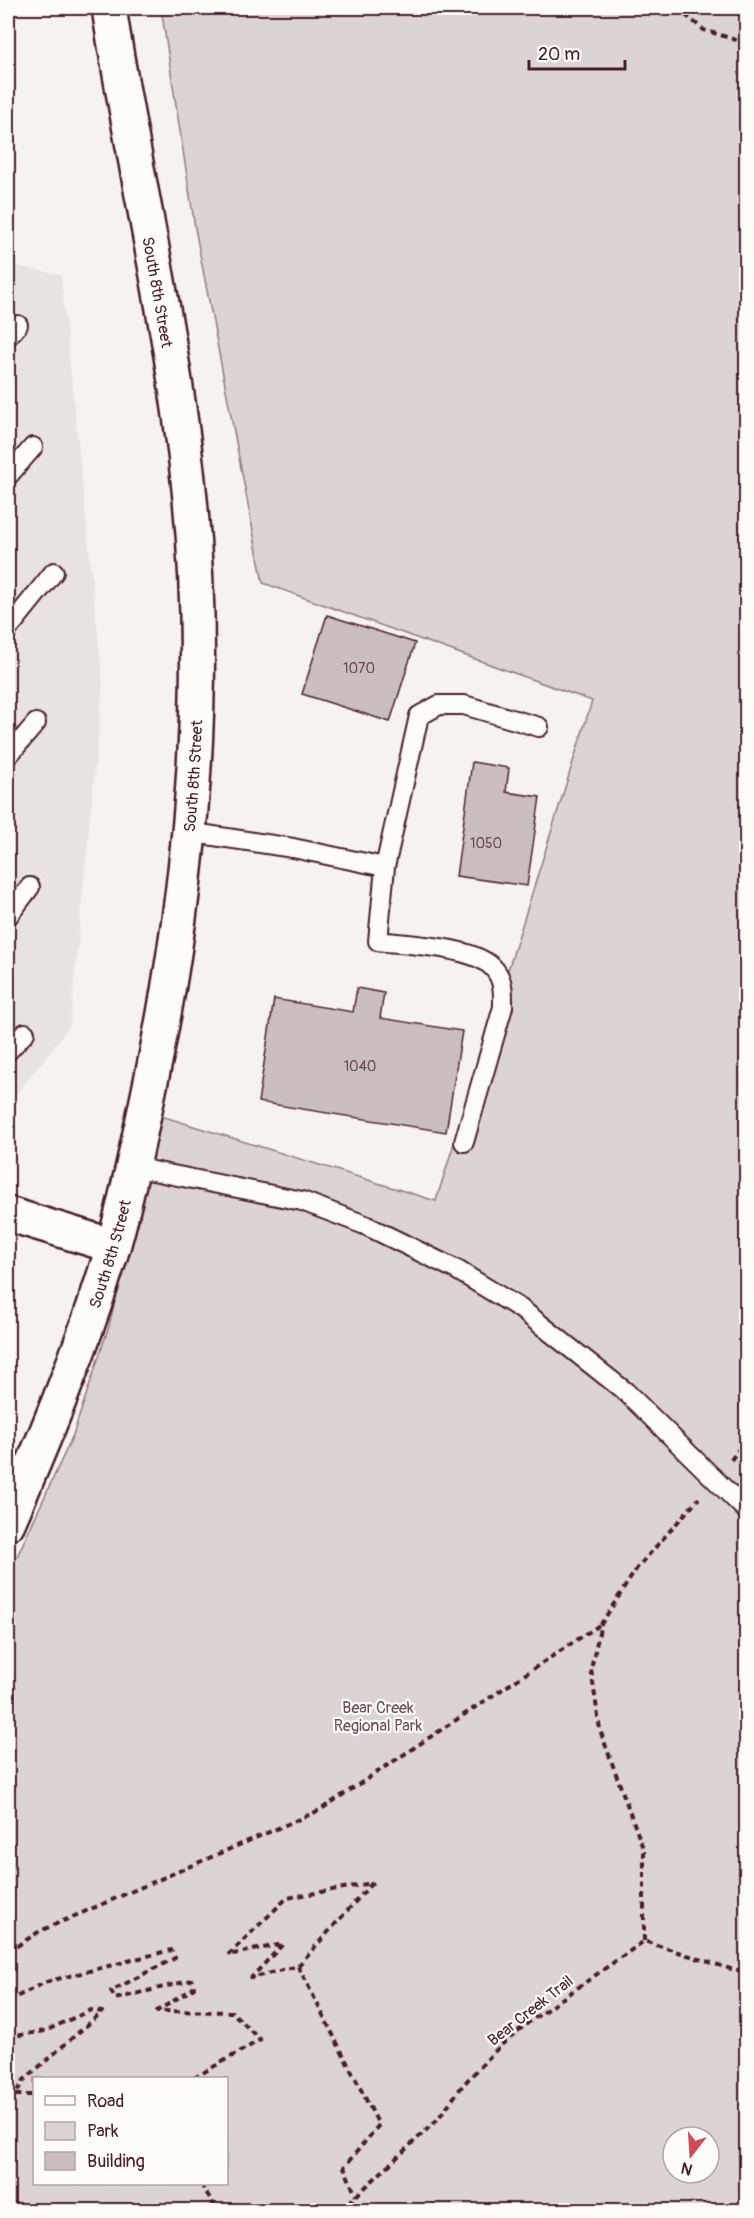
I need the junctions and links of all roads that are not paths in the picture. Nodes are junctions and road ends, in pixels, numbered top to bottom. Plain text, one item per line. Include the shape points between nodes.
1 (109, 8) edge
2 (33, 447) dead end
3 (8, 476) edge
4 (54, 572) dead end
5 (8, 629) edge
6 (36, 723) dead end
7 (539, 727) dead end
8 (8, 756) edge
9 (187, 832) junction
10 (385, 867) junction
11 (30, 887) dead end
12 (8, 916) edge
13 (25, 1033) dead end
14 (8, 1052) edge
15 (464, 1142) dead end
16 (133, 1167) junction
17 (8, 1214) edge
18 (113, 1246) junction
19 (747, 1510) edge
20 (8, 1523) edge

1 - 9 main road, South 8th Street via 182,429 190,504 196,609 195,732
2 - 3 lane
4 - 5 lane
6 - 8 lane
7 - 10 lane via 464,705 439,705 418,716
9 - 10 lane
9 - 16 main road, South 8th Street via 171,979
10 - 15 lane via 378,941 468,953 485,960 502,984 503,1007
11 - 12 lane
13 - 14 lane
16 - 18 main road, South 8th Street
16 - 19 lane via 302,1201 457,1270 521,1309 626,1392
17 - 18 main road
18 - 20 main road, South 8th Street via 45,1438

